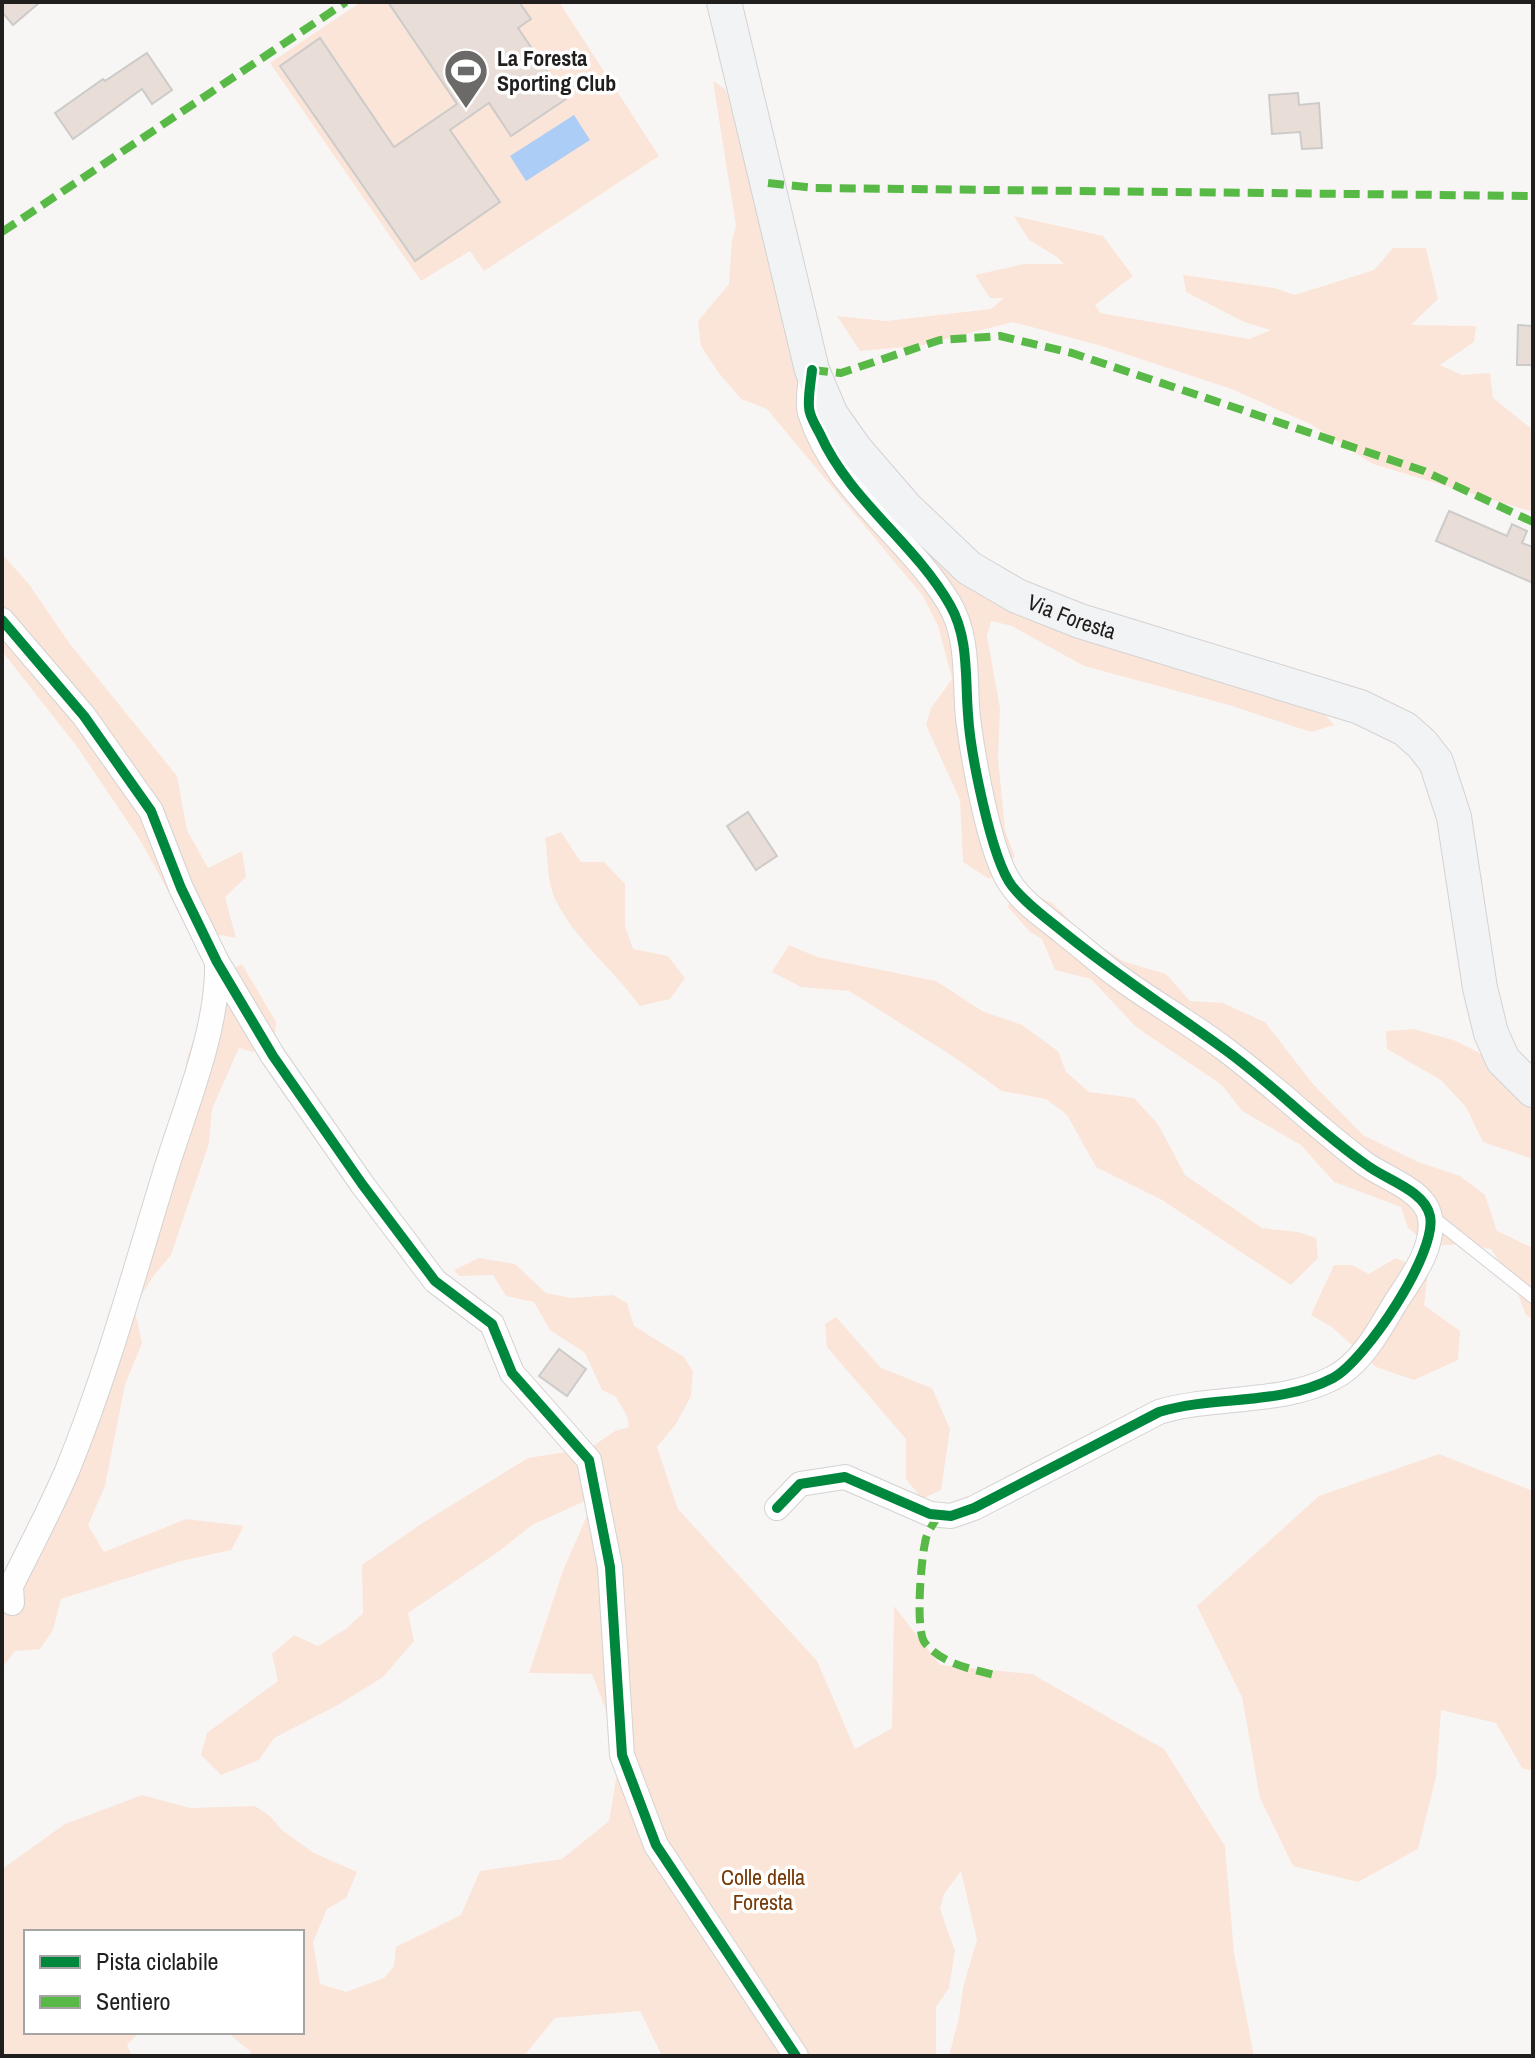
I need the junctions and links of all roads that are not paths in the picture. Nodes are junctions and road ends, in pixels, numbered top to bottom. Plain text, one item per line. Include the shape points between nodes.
1 (724, 2) edge
2 (812, 370) junction
3 (2, 620) edge
4 (217, 962) junction
5 (1533, 1090) edge
6 (1430, 1215) junction
7 (1533, 1297) edge
8 (777, 1508) dead end
9 (12, 1603) dead end
10 (796, 2056) edge

1 - 2 main road, Via Foresta
2 - 5 main road, Via Foresta via 831,415 855,449 969,568 1017,596 1080,621 1360,707 1405,729 1422,744 1436,762 1454,817 1491,1033 1503,1060
2 - 6 street via 808,409 823,443 847,482 933,578 961,630 980,786 999,861 1011,884 1117,976 1226,1050 1367,1166 1418,1197
3 - 4 street via 84,716 151,811
4 - 9 street via 218,984 201,1059 133,1277 66,1471 11,1586
4 - 10 street via 273,1056 362,1184 435,1281 492,1324 512,1373 589,1460 610,1567 622,1755 656,1845
6 - 7 lane
6 - 8 street via 1429,1239 1415,1271 1355,1363 1335,1377 1263,1397 1159,1412 951,1516 930,1514 845,1477 800,1484

